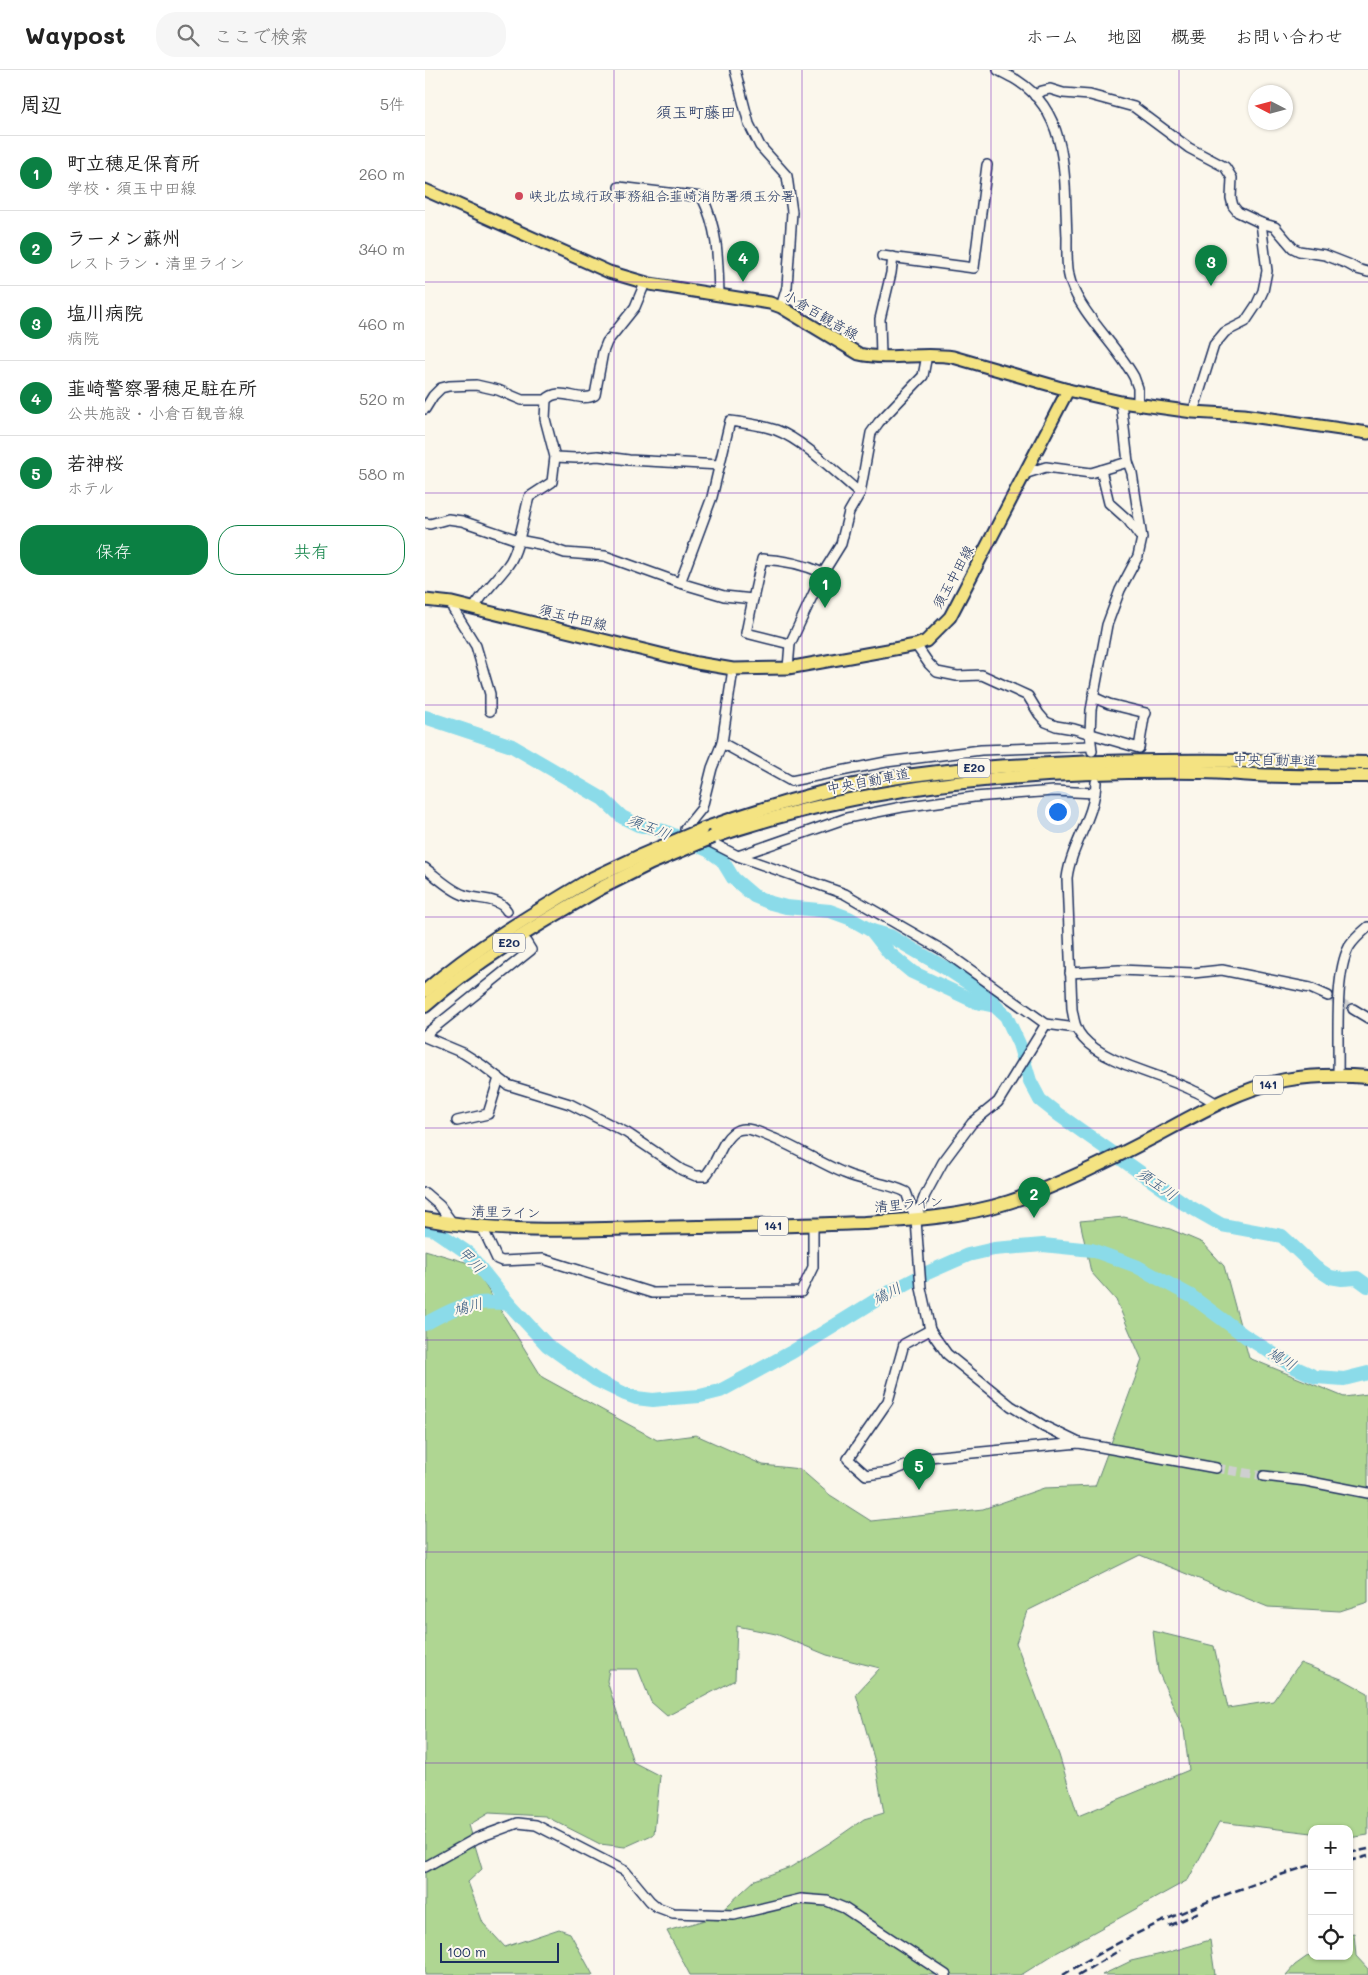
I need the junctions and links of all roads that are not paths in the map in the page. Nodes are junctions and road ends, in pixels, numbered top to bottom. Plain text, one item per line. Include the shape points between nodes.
1 (735, 70) edge
2 (998, 70) edge
3 (1035, 96) junction
4 (987, 165) dead end
5 (619, 187) dead end
6 (425, 190) edge
7 (1261, 223) junction
8 (882, 256) dead end
9 (893, 257) junction
10 (1368, 272) edge
11 (645, 283) junction
12 (719, 295) junction
13 (781, 307) junction
14 (927, 355) junction
15 (881, 357) junction
16 (1067, 390) junction
17 (546, 400) junction
18 (1121, 402) junction
19 (1139, 405) junction
20 (425, 410) edge
21 (1193, 412) junction
22 (1368, 433) edge
23 (555, 457) junction
24 (1128, 462) junction
25 (720, 465) junction
26 (1101, 470) junction
27 (1024, 474) junction
28 (860, 493) junction
29 (425, 523) edge
30 (518, 540) junction
31 (1141, 540) junction
32 (823, 572) junction
33 (681, 583) junction
34 (753, 599) junction
35 (425, 600) edge
36 (451, 602) junction
37 (474, 608) junction
38 (790, 644) junction
39 (916, 645) junction
40 (788, 668) junction
41 (733, 669) junction
42 (1093, 697) junction
43 (490, 711) dead end
44 (1090, 734) junction
45 (722, 743) junction
46 (1368, 763) edge
47 (1368, 776) edge
48 (1096, 782) dead end
49 (1095, 793) junction
50 (738, 856) junction
51 (425, 868) edge
52 (507, 911) dead end
53 (1368, 927) edge
54 (526, 942) dead end
55 (1070, 973) junction
56 (425, 991) edge
57 (1328, 996) tunnel mouth
58 (425, 1006) edge
59 (1353, 1009) tunnel mouth
60 (1368, 1018) edge
61 (1046, 1024) junction
62 (1076, 1028) junction
63 (425, 1036) edge
64 (1338, 1074) junction
65 (1368, 1077) edge
66 (499, 1078) junction
67 (1217, 1104) junction
68 (457, 1121) dead end
69 (425, 1193) edge
70 (425, 1219) edge
71 (916, 1220) junction
72 (453, 1224) junction
73 (813, 1225) junction
74 (482, 1227) junction
75 (931, 1330) junction
76 (1079, 1443) junction
77 (1216, 1468) tunnel mouth
78 (1264, 1476) tunnel mouth
79 (1368, 1493) edge
80 (425, 1867) edge
81 (946, 1975) edge

1 - 13 street via 749,124 760,146 787,176 792,212 787,287
2 - 3 street via 1020,82
3 - 7 street via 1050,89 1076,92 1134,107 1189,148 1225,167 1232,178 1233,206 1238,212
3 - 19 street via 1050,118 1061,146 1070,281 1134,377
4 - 9 street via 974,268
5 - 12 street via 702,196 719,252
6 - 11 main road, 小倉百観音線 via 587,264
7 - 10 street via 1275,227 1299,252 1325,255
7 - 21 street via 1267,271 1263,291 1245,322 1225,332 1214,345
8 - 9 street
9 - 15 street via 880,320
11 - 12 main road, 小倉百観音線
11 - 17 street via 635,307 607,342 595,395 589,399 558,394
12 - 13 main road, 小倉百観音線 via 758,300
13 - 15 main road, 小倉百観音線 via 848,349
14 - 15 main road, 小倉百観音線
14 - 16 main road, 小倉百観音線 via 947,356
14 - 28 street via 923,376 871,433
16 - 18 main road
16 - 27 main road, 須玉中田線
17 - 20 street via 522,400 476,385 449,386 441,388
17 - 23 street via 545,419
18 - 19 main road
18 - 24 street
19 - 21 main road
21 - 22 main road via 1244,415
23 - 25 street via 598,456
23 - 30 street via 552,482 529,498
24 - 26 street
24 - 31 street
25 - 28 street via 730,421 759,425 795,439
25 - 33 street
26 - 27 street via 1091,473 1046,467
26 - 31 street via 1109,503 1128,520
27 - 39 main road, 須玉中田線 via 950,617
28 - 32 street via 849,512 841,544
29 - 30 street via 454,519
30 - 33 street via 565,553 605,556
30 - 37 street via 509,564
31 - 42 street via 1138,556 1107,625
32 - 34 street via 781,560 763,559
32 - 38 street
33 - 34 street via 725,596
34 - 38 street via 746,633
35 - 36 main road, 須玉中田線
36 - 37 main road, 須玉中田線
36 - 43 street via 476,646 490,694
37 - 41 main road, 須玉中田線
38 - 40 street
39 - 40 main road, 須玉中田線
39 - 44 street via 937,672 957,676 983,675 1028,696 1046,722
40 - 41 main road, 須玉中田線
41 - 45 street
42 - 44 street
42 - 44 street via 1146,713 1139,748
44 - 45 street via 1092,749 981,750 886,762 791,781
45 - 50 street via 701,808 685,829
46 - 56 highway, 中央自動車道 / E20, bridge via 1109,761 961,769 828,791 701,830 589,880 490,941
47 - 58 highway, 中央自動車道 / E20, bridge via 1203,772 1033,776 963,781 829,803 713,837 599,889 488,957
48 - 49 street
49 - 50 street via 1054,790 902,807 847,818
49 - 55 street via 1069,863
50 - 61 street via 845,894 944,951
51 - 52 street via 461,894 494,901
53 - 64 street via 1349,946 1341,971
54 - 63 street via 531,950
55 - 57 street via 1223,970 1310,988
55 - 62 street
59 - 60 street
61 - 62 street
61 - 71 street via 998,1102 972,1123 943,1162
62 - 67 street via 1083,1038 1109,1056 1194,1090
63 - 66 street via 482,1064
64 - 65 highway, 清里ライン / 141
64 - 67 highway, 清里ライン / 141 via 1286,1080
66 - 68 street via 488,1114
66 - 71 street via 508,1085 571,1104 627,1133 696,1176 705,1176 711,1171 733,1133 749,1129 790,1145 843,1173 906,1192
67 - 71 highway, 清里ライン / 141 via 1050,1187 1005,1203
69 - 72 street
70 - 72 highway, 清里ライン / 141
71 - 73 highway, 清里ライン / 141
71 - 75 street via 921,1288
72 - 74 highway, 清里ライン / 141
73 - 74 highway, 清里ライン / 141 via 571,1229
73 - 74 street via 813,1267 801,1292 662,1293 652,1293 543,1259 502,1261 497,1259
75 - 76 street via 947,1354 1011,1406
75 - 76 street via 904,1344 888,1401 848,1460 866,1475 889,1472 929,1458
76 - 77 street
78 - 79 street via 1306,1480
80 - 81 street via 477,1838 518,1823 536,1825 625,1872 657,1907 673,1913 734,1915 801,1899 827,1901 844,1908

